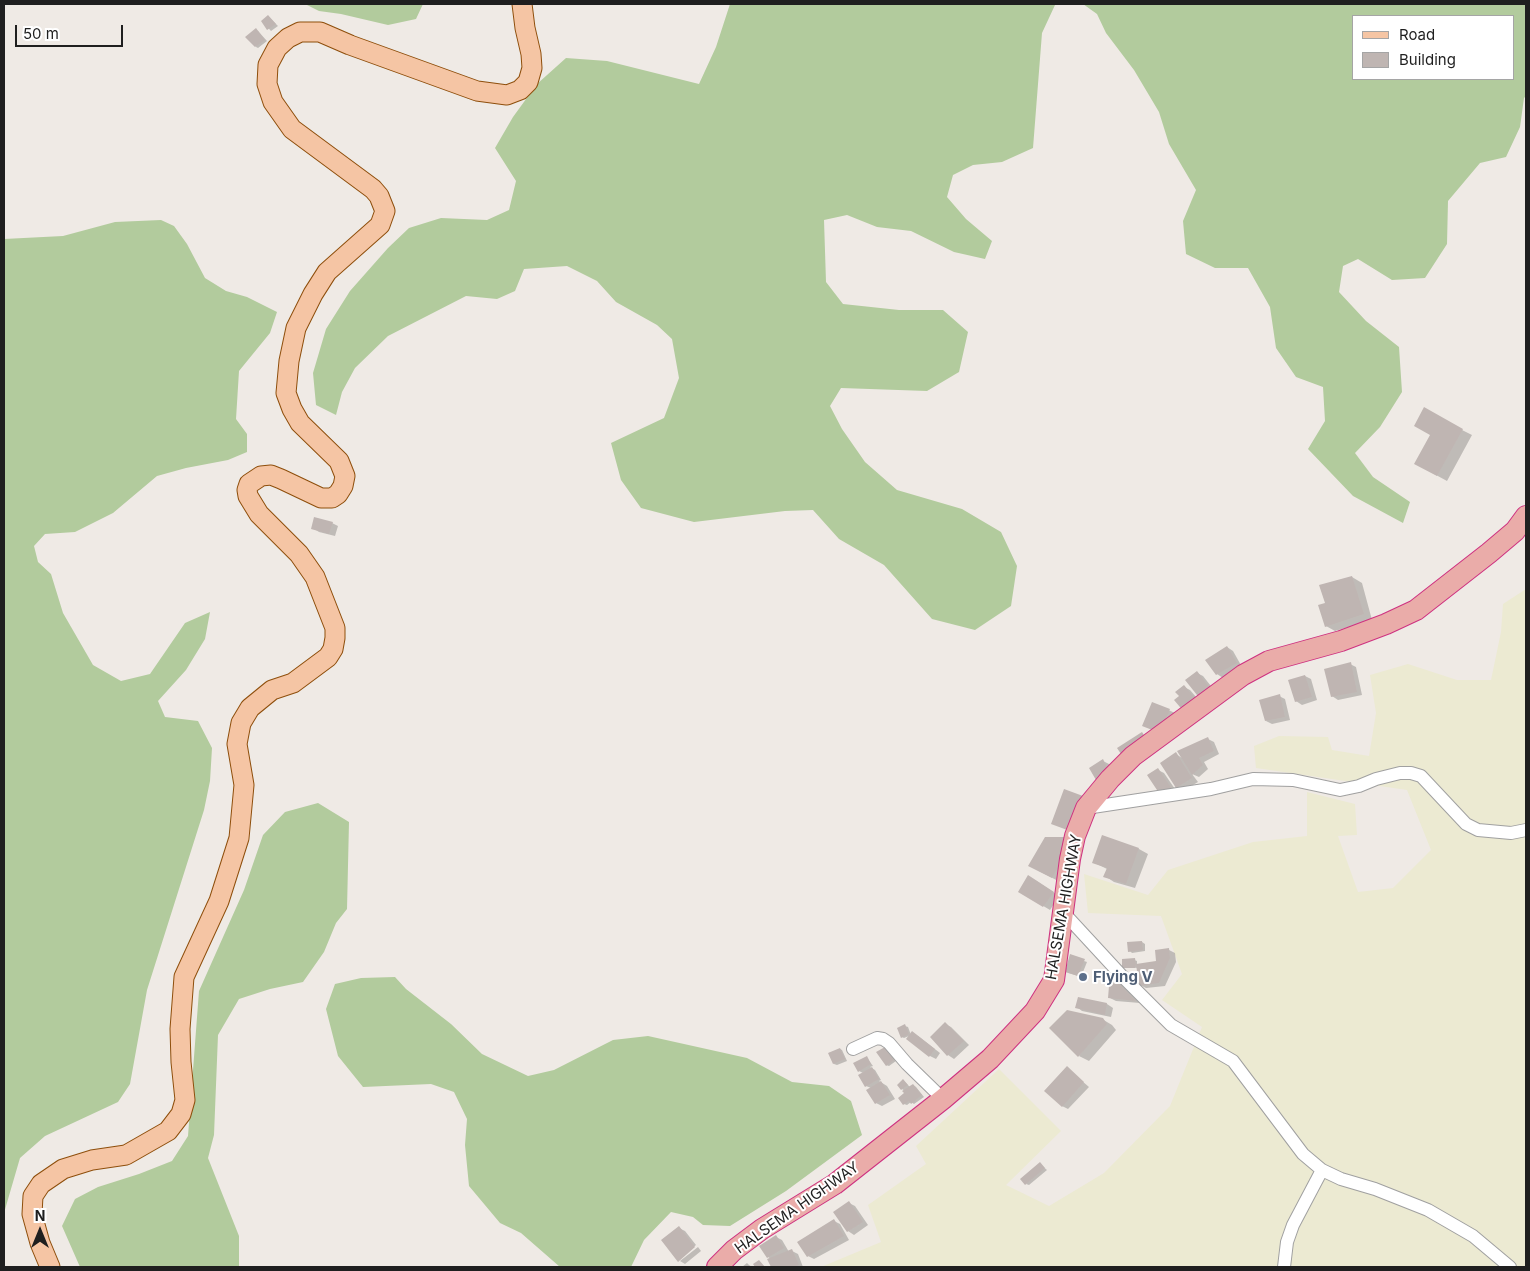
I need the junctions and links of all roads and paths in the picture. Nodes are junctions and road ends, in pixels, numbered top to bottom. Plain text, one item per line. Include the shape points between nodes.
1 (522, 4) edge
2 (1526, 516) edge
3 (1086, 808) junction
4 (1526, 830) edge
5 (1062, 911) junction
6 (853, 1049) dead end
7 (943, 1099) junction
8 (1322, 1170) junction
9 (50, 1267) edge
10 (717, 1267) edge
11 (1284, 1267) edge
12 (1510, 1267) edge

1 - 9 main road via 532,68 528,82 520,90 507,95 477,91 320,32 300,32 288,38 277,48 268,65 267,84 273,102 292,129 373,189 385,211 380,226 327,272 296,328 289,361 286,393 292,409 300,423 339,461 346,476 343,486 332,498 322,498 271,475 253,480 247,490 258,514 300,554 316,577 335,628 335,638 328,657 293,683 272,690 250,708 241,724 238,744 244,784 239,838 219,901 184,976 180,1028 185,1100 181,1114 168,1131 126,1155 63,1169 41,1184 33,1196 32,1214
2 - 3 highway, HALSEMA HIGHWAY via 1489,553 1416,610 1340,640 1269,660 1243,675 1133,756
3 - 4 street via 1253,779 1293,780 1340,790 1400,773 1411,773 1421,776 1466,824 1478,830 1510,833
3 - 5 highway, HALSEMA HIGHWAY via 1075,836
5 - 7 highway, HALSEMA HIGHWAY via 1054,980 1036,1012 990,1060
5 - 8 street via 1171,1025 1233,1061 1304,1154
6 - 7 street via 877,1038 883,1039
7 - 10 highway, HALSEMA HIGHWAY via 836,1184 762,1229
8 - 11 street via 1293,1225
8 - 12 street via 1428,1210 1473,1236

